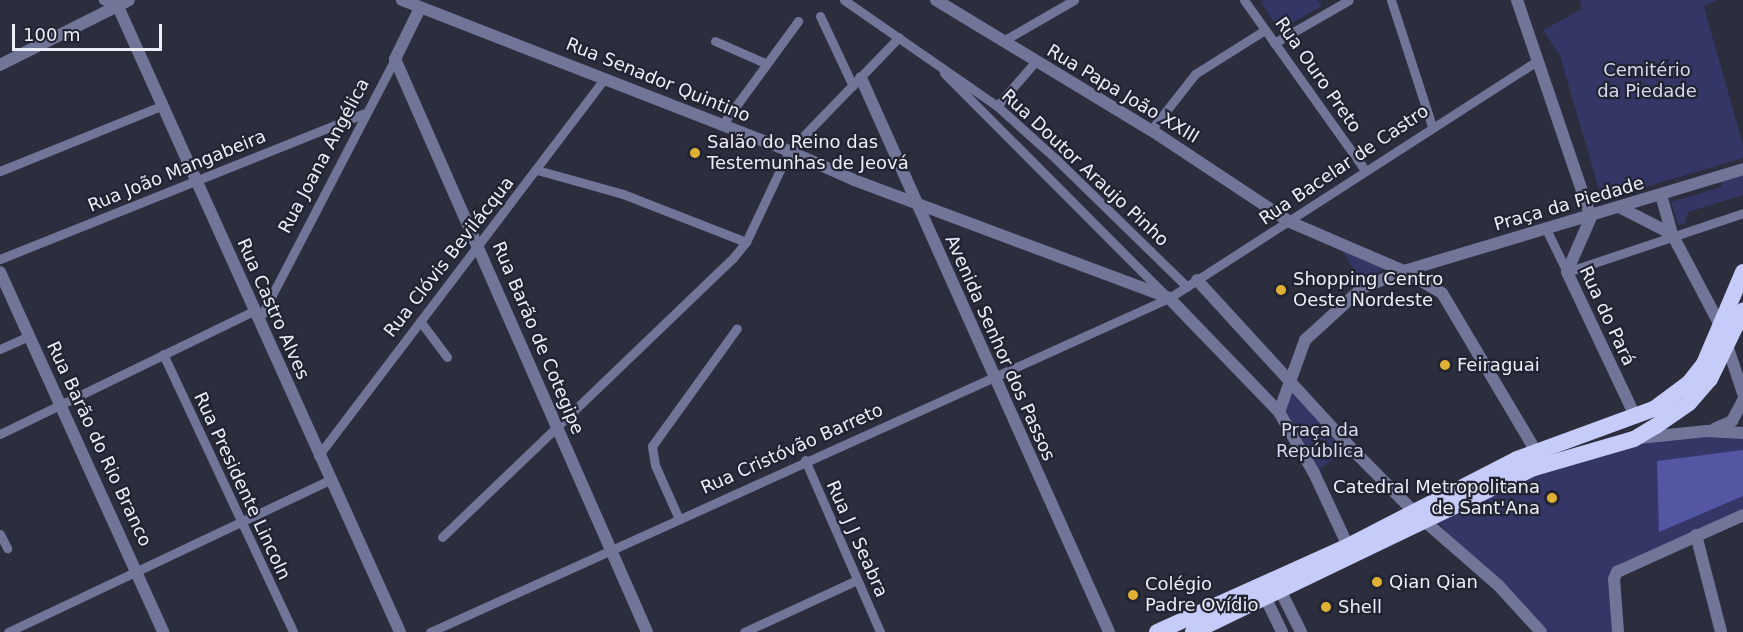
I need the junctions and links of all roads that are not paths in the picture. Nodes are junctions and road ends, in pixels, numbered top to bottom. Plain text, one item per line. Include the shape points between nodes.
1 (103, 0) edge
2 (402, 0) edge
3 (844, 0) edge
4 (936, 0) edge
5 (1074, 0) edge
6 (1247, 0) edge
7 (1349, 0) edge
8 (1391, 0) edge
9 (1517, 0) edge
10 (121, 2) edge
11 (1333, 4) edge
12 (420, 8) junction
13 (820, 16) dead end
14 (798, 21) dead end
15 (1265, 30) junction
16 (899, 37) junction
17 (1003, 40) junction
18 (715, 41) dead end
19 (1274, 43) junction
20 (927, 57) junction
21 (395, 59) junction
22 (1538, 60) junction
23 (1035, 62) junction
24 (765, 63) junction
25 (0, 65) edge
26 (605, 78) junction
27 (857, 82) junction
28 (161, 106) junction
29 (997, 106) junction
30 (365, 113) junction
31 (722, 125) junction
32 (1432, 126) junction
33 (1151, 130) junction
34 (789, 151) junction
35 (1365, 169) junction
36 (1743, 169) edge
37 (537, 170) junction
38 (0, 171) edge
39 (196, 181) junction
40 (1661, 195) junction
41 (916, 202) junction
42 (1621, 208) junction
43 (1743, 213) edge
44 (1591, 217) junction
45 (1290, 222) junction
46 (1546, 229) junction
47 (1672, 234) junction
48 (746, 242) junction
49 (478, 244) junction
50 (0, 259) edge
51 (1404, 271) junction
52 (0, 272) edge
53 (1567, 272) junction
54 (1743, 272) edge
55 (1192, 284) junction
56 (1169, 298) junction
57 (1743, 311) edge
58 (257, 315) junction
59 (420, 321) junction
60 (1721, 327) junction
61 (737, 328) dead end
62 (30, 336) junction
63 (1728, 348) junction
64 (0, 349) edge
65 (163, 354) junction
66 (447, 357) dead end
67 (993, 379) junction
68 (1293, 381) junction
69 (1743, 393) edge
70 (1743, 400) edge
71 (61, 404) junction
72 (1279, 412) junction
73 (1636, 418) junction
74 (558, 429) junction
75 (1707, 431) junction
76 (1743, 433) edge
77 (0, 434) edge
78 (1634, 438) junction
79 (1536, 451) junction
80 (318, 456) junction
81 (805, 460) junction
82 (330, 480) junction
83 (1743, 514) edge
84 (1421, 517) junction
85 (679, 519) junction
86 (239, 521) junction
87 (0, 534) edge
88 (1696, 534) junction
89 (442, 537) dead end
90 (1348, 546) junction
91 (7, 548) dead end
92 (611, 549) junction
93 (136, 570) junction
94 (857, 580) junction
95 (1274, 595) junction
96 (1215, 622) junction
97 (8, 632) edge
98 (163, 632) edge
99 (293, 632) edge
100 (400, 632) edge
101 (430, 632) edge
102 (647, 632) edge
103 (744, 632) edge
104 (880, 632) edge
105 (1109, 632) edge
106 (1157, 632) edge
107 (1193, 632) edge
108 (1282, 632) edge
109 (1300, 632) edge
110 (1541, 632) edge
111 (1618, 632) edge
112 (1721, 632) edge

1 - 10 street
2 - 12 street, Rua Senador Quintino
3 - 16 street, Rua Doutor Araujo Pinho
4 - 17 street, Rua Papa João XXIII
5 - 17 street
6 - 15 street, Rua Ouro Preto
7 - 11 street
8 - 32 street
9 - 22 street
10 - 25 street
10 - 28 street, Rua Castro Alves
11 - 19 street
12 - 21 street, Rua Joana Angélica
12 - 26 street, Rua Senador Quintino
13 - 27 street
14 - 24 street
15 - 19 street, Rua Ouro Preto
15 - 33 street via 1196,74
16 - 20 street, Rua Doutor Araujo Pinho
16 - 27 street
17 - 23 street, Rua Papa João XXIII
18 - 24 street
19 - 35 street, Rua Ouro Preto
20 - 29 street, Rua Doutor Araujo Pinho
20 - 56 street, Rua Doutor Araujo Pinho
21 - 30 street, Rua Joana Angélica
21 - 49 street, Rua Barão de Cotegipe
22 - 32 street, Rua Bacelar de Castro
22 - 44 street
23 - 29 street
23 - 33 street, Rua Papa João XXIII
24 - 31 street
26 - 31 street, Rua Senador Quintino
26 - 37 street, Rua Clóvis Bevilácqua
27 - 34 street
27 - 41 street, Avenida Senhor dos Passos
28 - 38 street
28 - 39 street, Rua Castro Alves
29 - 55 street, Rua Doutor Araujo Pinho
30 - 39 street, Rua João Mangabeira
30 - 58 street, Rua Joana Angélica
31 - 34 street, Rua Senador Quintino
32 - 35 street, Rua Bacelar de Castro
33 - 45 street, Rua Papa João XXIII
34 - 41 street, Rua Senador Quintino
34 - 48 street
35 - 45 street, Rua Bacelar de Castro
36 - 40 street, Praça da Piedade
37 - 48 street via 623,194
37 - 49 street, Rua Clóvis Bevilácqua
39 - 50 street, Rua João Mangabeira
39 - 58 street, Rua Castro Alves
40 - 42 street, Praça da Piedade
40 - 47 street
41 - 56 street, Rua Senador Quintino
41 - 67 street, Avenida Senhor dos Passos
42 - 44 street, Praça da Piedade
42 - 47 street
43 - 47 street
44 - 46 street, Praça da Piedade
44 - 53 street
45 - 51 street, Rua Papa João XXIII
45 - 55 street, Rua Bacelar de Castro
46 - 51 street, Praça da Piedade
46 - 53 street, Rua do Pará
47 - 53 street
47 - 60 street
48 - 74 street
49 - 59 street, Rua Clóvis Bevilácqua
49 - 74 street, Rua Barão de Cotegipe
51 - 68 street, Praça da Piedade via 1357,291 1314,329 1299,352
51 - 79 street, Rua Papa João XXIII via 1448,297
52 - 62 street, Rua Barão do Rio Branco
53 - 73 street, Rua do Pará
54 - 60 highway
55 - 56 street, Rua Bacelar de Castro
55 - 68 street
56 - 67 street, Rua Cristóvão Barreto
56 - 72 street
57 - 63 highway
58 - 65 street
58 - 80 street, Rua Castro Alves
59 - 66 street
59 - 80 street, Rua Clóvis Bevilácqua
60 - 63 street
60 - 73 highway via 1697,374 1672,397
61 - 85 street via 652,446 655,465
62 - 64 street
62 - 71 street, Rua Barão do Rio Branco
63 - 69 street
63 - 78 highway via 1710,379 1689,403
65 - 71 street
65 - 86 street, Rua Presidente Lincoln
67 - 81 street, Rua Cristóvão Barreto
67 - 105 street, Avenida Senhor dos Passos
68 - 72 street, Praça da Piedade
68 - 84 street
70 - 75 street via 1732,421
71 - 77 street
71 - 93 street, Rua Barão do Rio Branco
72 - 90 street via 1314,473
73 - 79 highway
74 - 89 street
74 - 92 street, Rua Barão de Cotegipe
75 - 76 street
75 - 78 street
78 - 84 highway via 1533,468
79 - 84 highway
80 - 82 street, Rua Castro Alves
81 - 85 street, Rua Cristóvão Barreto
81 - 94 street, Rua J J Seabra
82 - 86 street
82 - 100 street, Rua Castro Alves
83 - 88 street
84 - 90 highway
84 - 95 highway
84 - 110 street via 1498,586
85 - 92 street, Rua Cristóvão Barreto
86 - 93 street
86 - 99 street, Rua Presidente Lincoln
87 - 91 street
88 - 111 street via 1617,572 1614,579
88 - 112 street
90 - 96 highway via 1334,559 1234,606
90 - 106 highway
92 - 101 street, Rua Cristóvão Barreto
92 - 102 street, Rua Barão de Cotegipe
93 - 97 street
93 - 98 street, Rua Barão do Rio Branco
94 - 103 street
94 - 104 street, Rua J J Seabra
95 - 96 highway
95 - 108 street
95 - 109 street
96 - 107 highway

